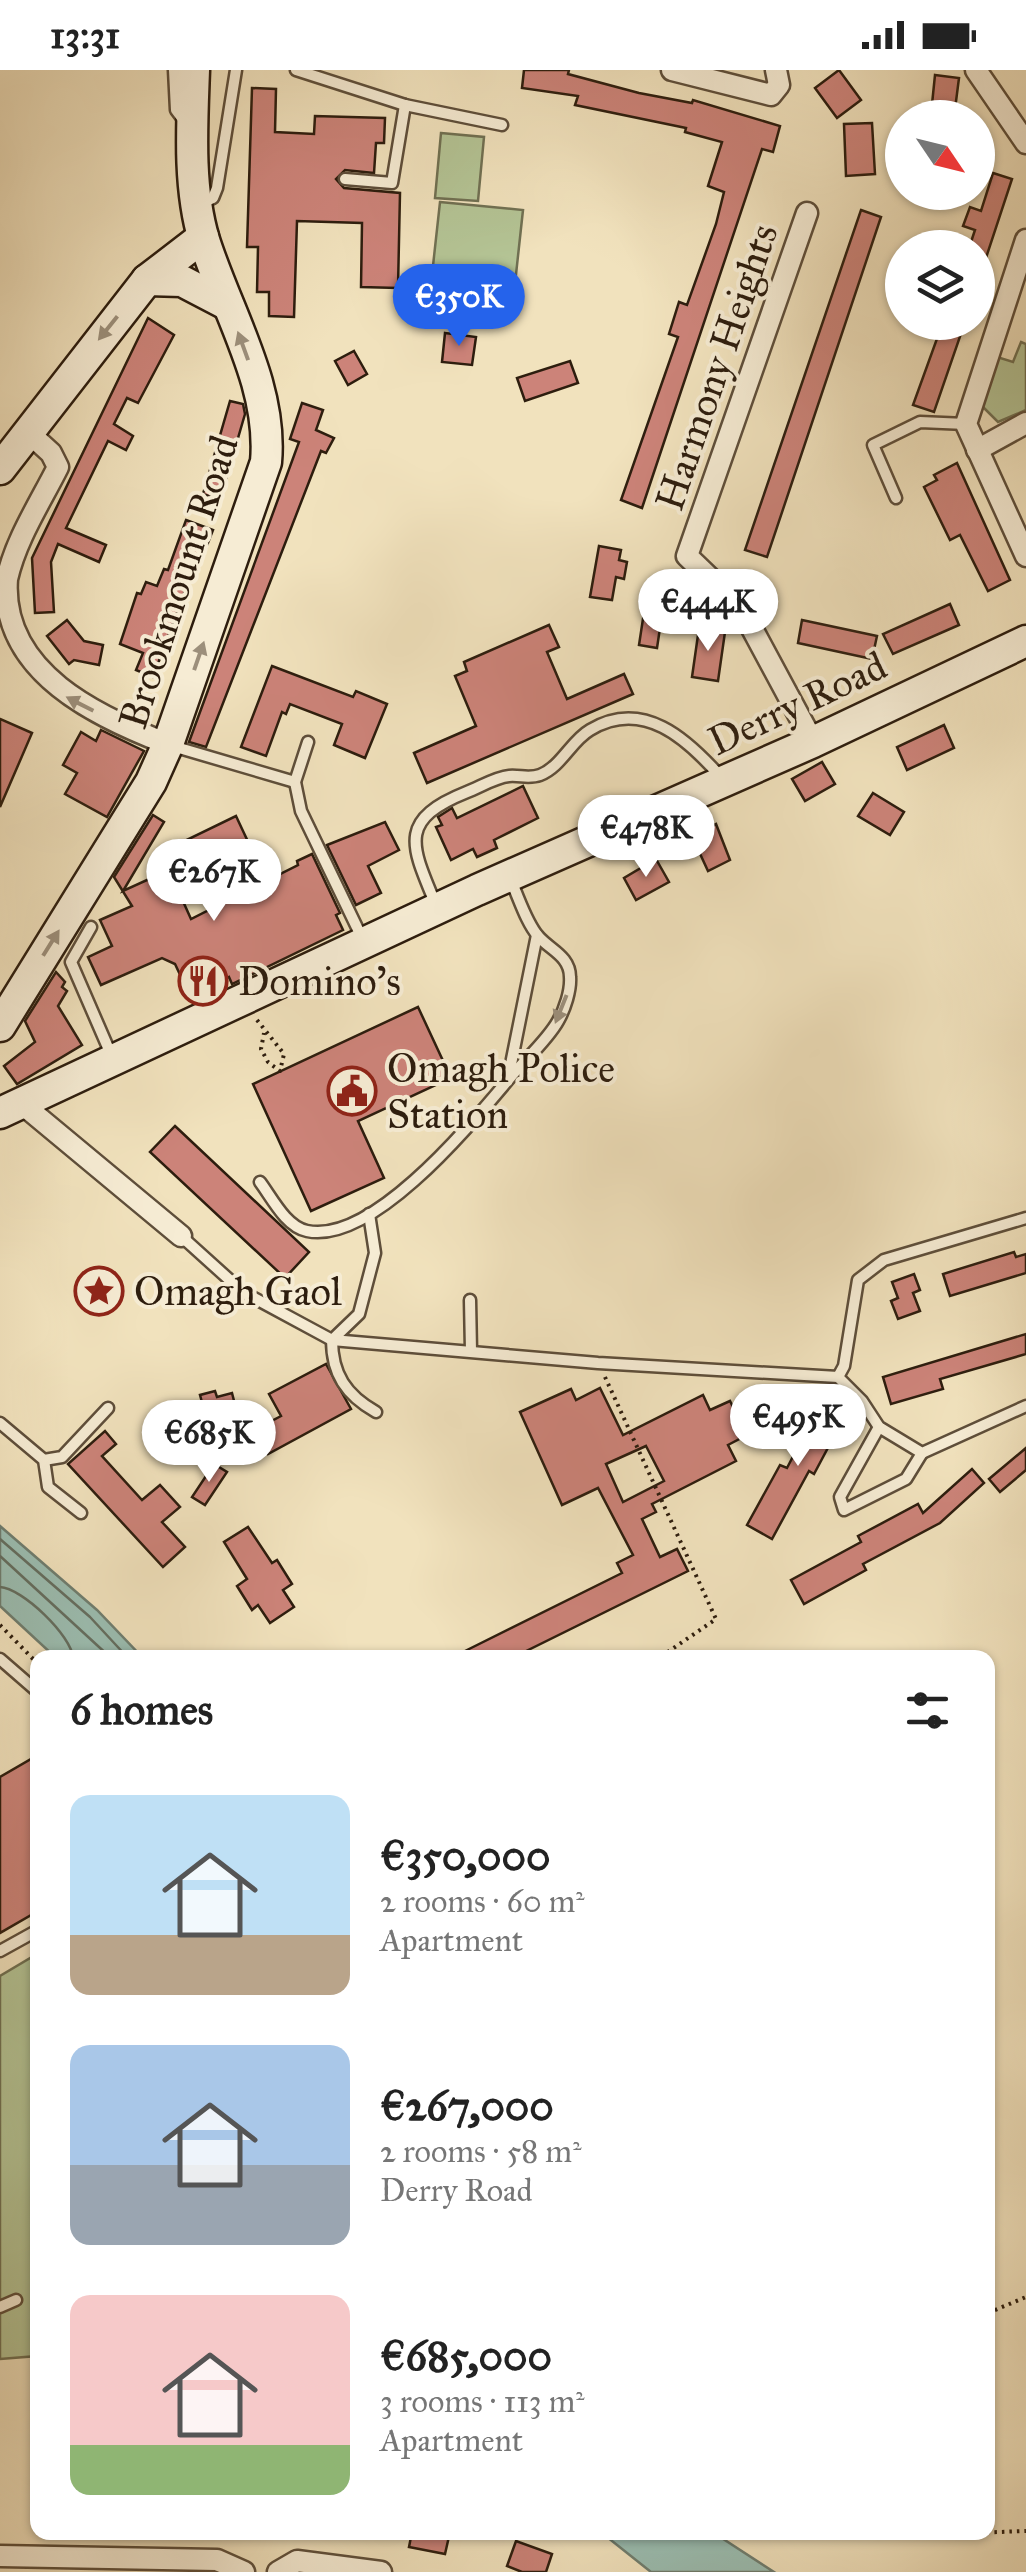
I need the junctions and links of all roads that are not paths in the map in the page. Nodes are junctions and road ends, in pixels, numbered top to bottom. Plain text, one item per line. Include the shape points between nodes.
1 (174, 70) edge
2 (194, 70) edge
3 (236, 70) edge
4 (296, 70) edge
5 (672, 70) edge
6 (776, 70) edge
7 (976, 70) edge
8 (406, 105) junction
9 (502, 125) dead end
10 (192, 130) junction
11 (1026, 143) edge
12 (345, 179) dead end
13 (199, 205) junction
14 (807, 212) dead end
15 (203, 237) junction
16 (1026, 240) edge
17 (147, 280) junction
18 (228, 305) junction
19 (1026, 423) edge
20 (966, 424) junction
21 (30, 432) junction
22 (977, 450) junction
23 (0, 470) edge
24 (896, 498) dead end
25 (1026, 556) edge
26 (1026, 641) edge
27 (308, 742) dead end
28 (813, 742) junction
29 (168, 744) junction
30 (724, 780) junction
31 (295, 782) junction
32 (508, 876) junction
33 (438, 908) junction
34 (91, 927) dead end
35 (537, 935) junction
36 (364, 943) junction
37 (0, 1026) edge
38 (513, 1055) junction
39 (529, 1056) junction
40 (113, 1060) junction
41 (508, 1080) junction
42 (10, 1108) edge
43 (260, 1182) dead end
44 (369, 1214) junction
45 (1026, 1218) edge
46 (181, 1236) joint
47 (470, 1300) dead end
48 (332, 1340) junction
49 (471, 1352) junction
50 (838, 1377) junction
51 (1026, 1406) edge
52 (108, 1408) dead end
53 (376, 1412) dead end
54 (0, 1422) edge
55 (879, 1427) junction
56 (922, 1452) junction
57 (44, 1460) junction
58 (82, 1513) dead end
59 (0, 1659) edge
60 (30, 1685) edge
61 (30, 1934) edge
62 (0, 1951) edge
63 (16, 2300) dead end
64 (0, 2307) edge
65 (0, 2556) edge
66 (244, 2572) edge
67 (278, 2572) edge
68 (381, 2572) edge

1 - 10 lane via 176,110
2 - 10 street, Brookmount Road
3 - 13 lane via 217,188
4 - 8 lane
5 - 6 street via 770,95 780,84
7 - 11 street
8 - 9 lane
8 - 12 lane via 392,184
10 - 13 street, Brookmount Road
13 - 15 street, Brookmount Road
14 - 28 street, Harmony Heights via 687,556 742,608
15 - 17 street
15 - 18 street, Brookmount Road
16 - 20 street
17 - 18 street via 182,281
17 -> 21 street
29 -> 18 street, Brookmount Road via 266,462 269,428
19 - 22 street
20 - 22 street
20 - 24 lane via 920,422 873,445
21 - 23 street
29 -> 21 street via 55,690 20,658 7,620 5,583 58,467
22 - 25 street
26 - 28 street, Derry Road
27 - 31 lane
28 - 30 street, Derry Road
29 - 31 lane
37 -> 29 street, Brookmount Road
30 - 32 street, Derry Road
30 - 33 lane via 688,740 654,722 626,718 591,730 548,772 507,776 433,806 417,827 416,857
31 - 36 lane via 300,811
32 - 33 street, Derry Road
32 - 35 lane
33 - 36 street, Derry Road
34 - 40 lane via 71,962
35 - 38 lane
35 -> 39 lane via 562,957 570,986 558,1022
36 - 40 street, Derry Road
38 - 39 lane
38 - 41 lane
39 - 41 lane
40 - 42 street, Derry Road
41 - 44 lane via 395,1196
42 - 46 street
43 - 44 lane via 295,1227 308,1231 344,1227
44 - 48 lane via 375,1252 359,1314
45 - 50 lane via 884,1260 858,1280
46 - 48 lane via 243,1292
47 - 49 lane
48 - 49 lane
48 - 53 lane via 332,1364 356,1400
49 - 50 lane
50 - 55 lane
51 - 56 lane
52 - 57 lane via 62,1456
54 - 57 lane
55 - 56 lane
55 - 56 lane via 840,1497 844,1510 906,1479
57 - 58 lane via 48,1486
59 - 60 lane
61 - 62 lane
63 - 64 lane
65 - 66 street via 217,2560
67 - 68 street via 298,2561

